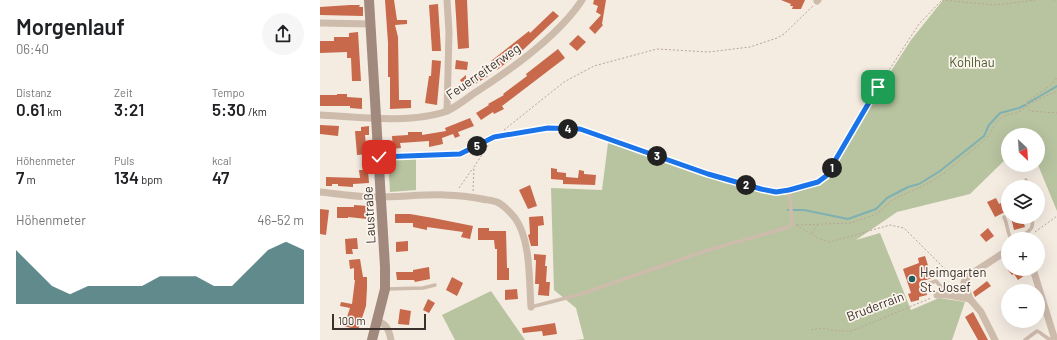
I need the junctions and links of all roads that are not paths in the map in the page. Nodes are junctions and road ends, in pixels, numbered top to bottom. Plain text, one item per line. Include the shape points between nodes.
1 (369, 0) edge
2 (447, 0) edge
3 (582, 0) edge
4 (320, 23) edge
5 (371, 24) junction
6 (447, 110) junction
7 (320, 115) edge
8 (377, 117) junction
9 (494, 137) road end
10 (320, 192) edge
11 (381, 197) junction
12 (1034, 224) edge
13 (1028, 232) edge
14 (1001, 255) edge
15 (1035, 276) edge
16 (927, 284) dead end
17 (434, 285) dead end
18 (385, 289) junction
19 (948, 294) junction
20 (937, 295) road end
21 (970, 299) junction
22 (530, 307) joint
23 (378, 321) junction
24 (372, 337) edge
25 (391, 340) edge
26 (995, 340) edge
27 (1025, 340) edge
28 (1054, 340) edge

1 - 5 street, Laustraße
2 - 6 street
3 - 6 street, Feuerreiterweg via 544,42 499,78
4 - 5 street
5 - 8 street, Laustraße
6 - 8 street, Feuerreiterweg via 417,117
7 - 8 street, Feuerreiterweg
8 - 11 street, Laustraße
9 - 22 lane via 548,128 580,129 738,183 776,192 789,190 791,225 772,234 705,251 578,295
10 - 11 street
11 - 18 street, Laustraße
11 - 22 street via 424,194 472,197 502,205 515,218 525,244
12 - 13 lane
14 - 21 street via 965,280
15 - 28 street
16 - 19 lane via 936,281
17 - 18 lane via 423,288
18 - 23 street, Laustraße
19 - 20 street
19 - 21 street
21 - 26 street via 981,312
23 - 24 street, Laustraße
23 - 25 street via 388,328
27 - 28 lane via 1037,331

